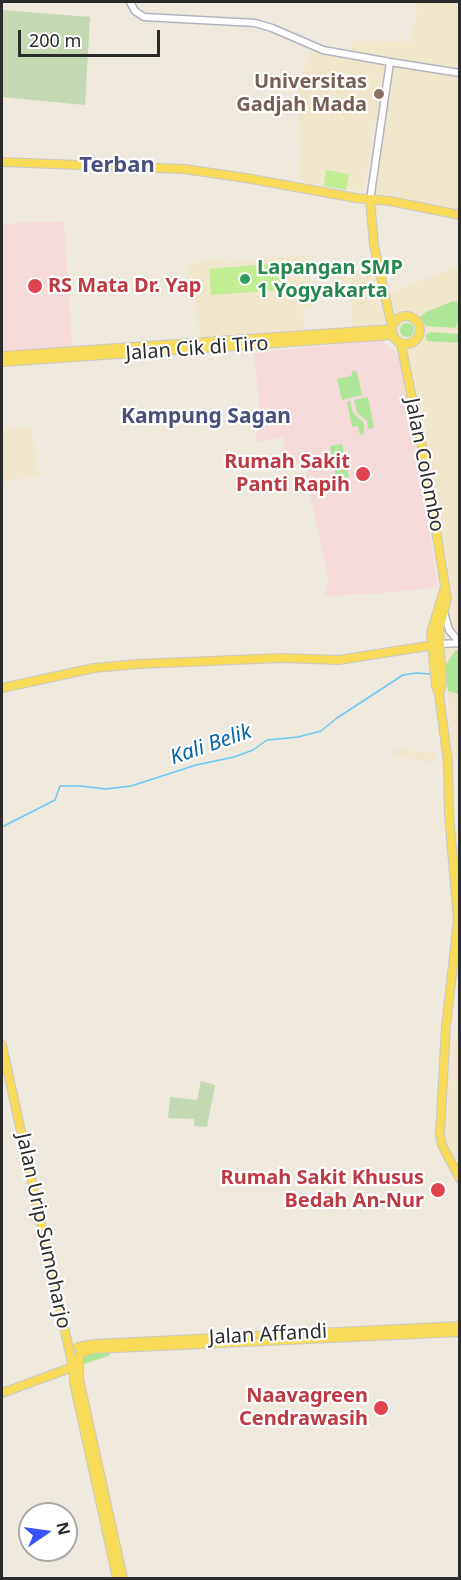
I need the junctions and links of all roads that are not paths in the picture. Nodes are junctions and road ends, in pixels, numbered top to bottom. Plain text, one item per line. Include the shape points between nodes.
1 (130, 2) edge
2 (390, 62) junction
3 (459, 73) edge
4 (2, 162) edge
5 (370, 200) junction
6 (459, 215) edge
7 (387, 305) junction
8 (401, 317) junction
9 (392, 331) junction
10 (401, 344) junction
11 (2, 356) edge
12 (2, 362) edge
13 (445, 587) junction
14 (444, 612) junction
15 (459, 643) edge
16 (436, 644) junction
17 (2, 688) edge
18 (2, 1045) edge
19 (459, 1179) edge
20 (459, 1326) edge
21 (459, 1332) edge
22 (381, 1333) junction
23 (66, 1338) junction
24 (205, 1341) junction
25 (78, 1347) junction
26 (94, 1349) junction
27 (74, 1369) junction
28 (2, 1393) edge
29 (94, 1460) junction
30 (117, 1578) edge
31 (123, 1578) edge

1 - 2 street via 144,17 255,23 318,48
2 - 3 street
2 - 5 street
4 - 5 main road via 184,169
5 - 6 main road
5 - 7 main road via 371,230
7 - 8 main road
7 - 9 main road
8 - 9 main road
8 - 10 main road via 414,319 420,332 413,342
9 - 10 main road
9 - 11 main road, Jalan Cik di Tiro
9 - 12 main road, Jalan Cik di Tiro
10 - 13 main road, Jalan Colombo
13 - 14 main road, Jalan Colombo
13 - 16 main road, Jalan Colombo via 431,628
14 - 15 street via 449,630
14 - 16 main road, Jalan Colombo
15 - 16 street
16 - 17 main road via 339,660 281,658 94,668
16 - 19 main road, Jalan Colombo via 436,686 448,762 458,920 446,1027 440,1135
18 - 23 main road, Jalan Urip Sumoharjo
20 - 22 main road, Jalan Affandi
21 - 22 main road, Jalan Affandi
22 - 24 main road, Jalan Affandi
23 - 25 main road
23 - 27 main road, Jalan Urip Sumoharjo
24 - 25 main road, Jalan Affandi
24 - 26 main road, Jalan Affandi
25 - 26 main road, Jalan Affandi
25 - 27 main road
26 - 27 main road via 82,1352
27 - 28 main road
27 - 29 main road, Jalan Urip Sumoharjo
29 - 30 main road
29 - 31 main road

